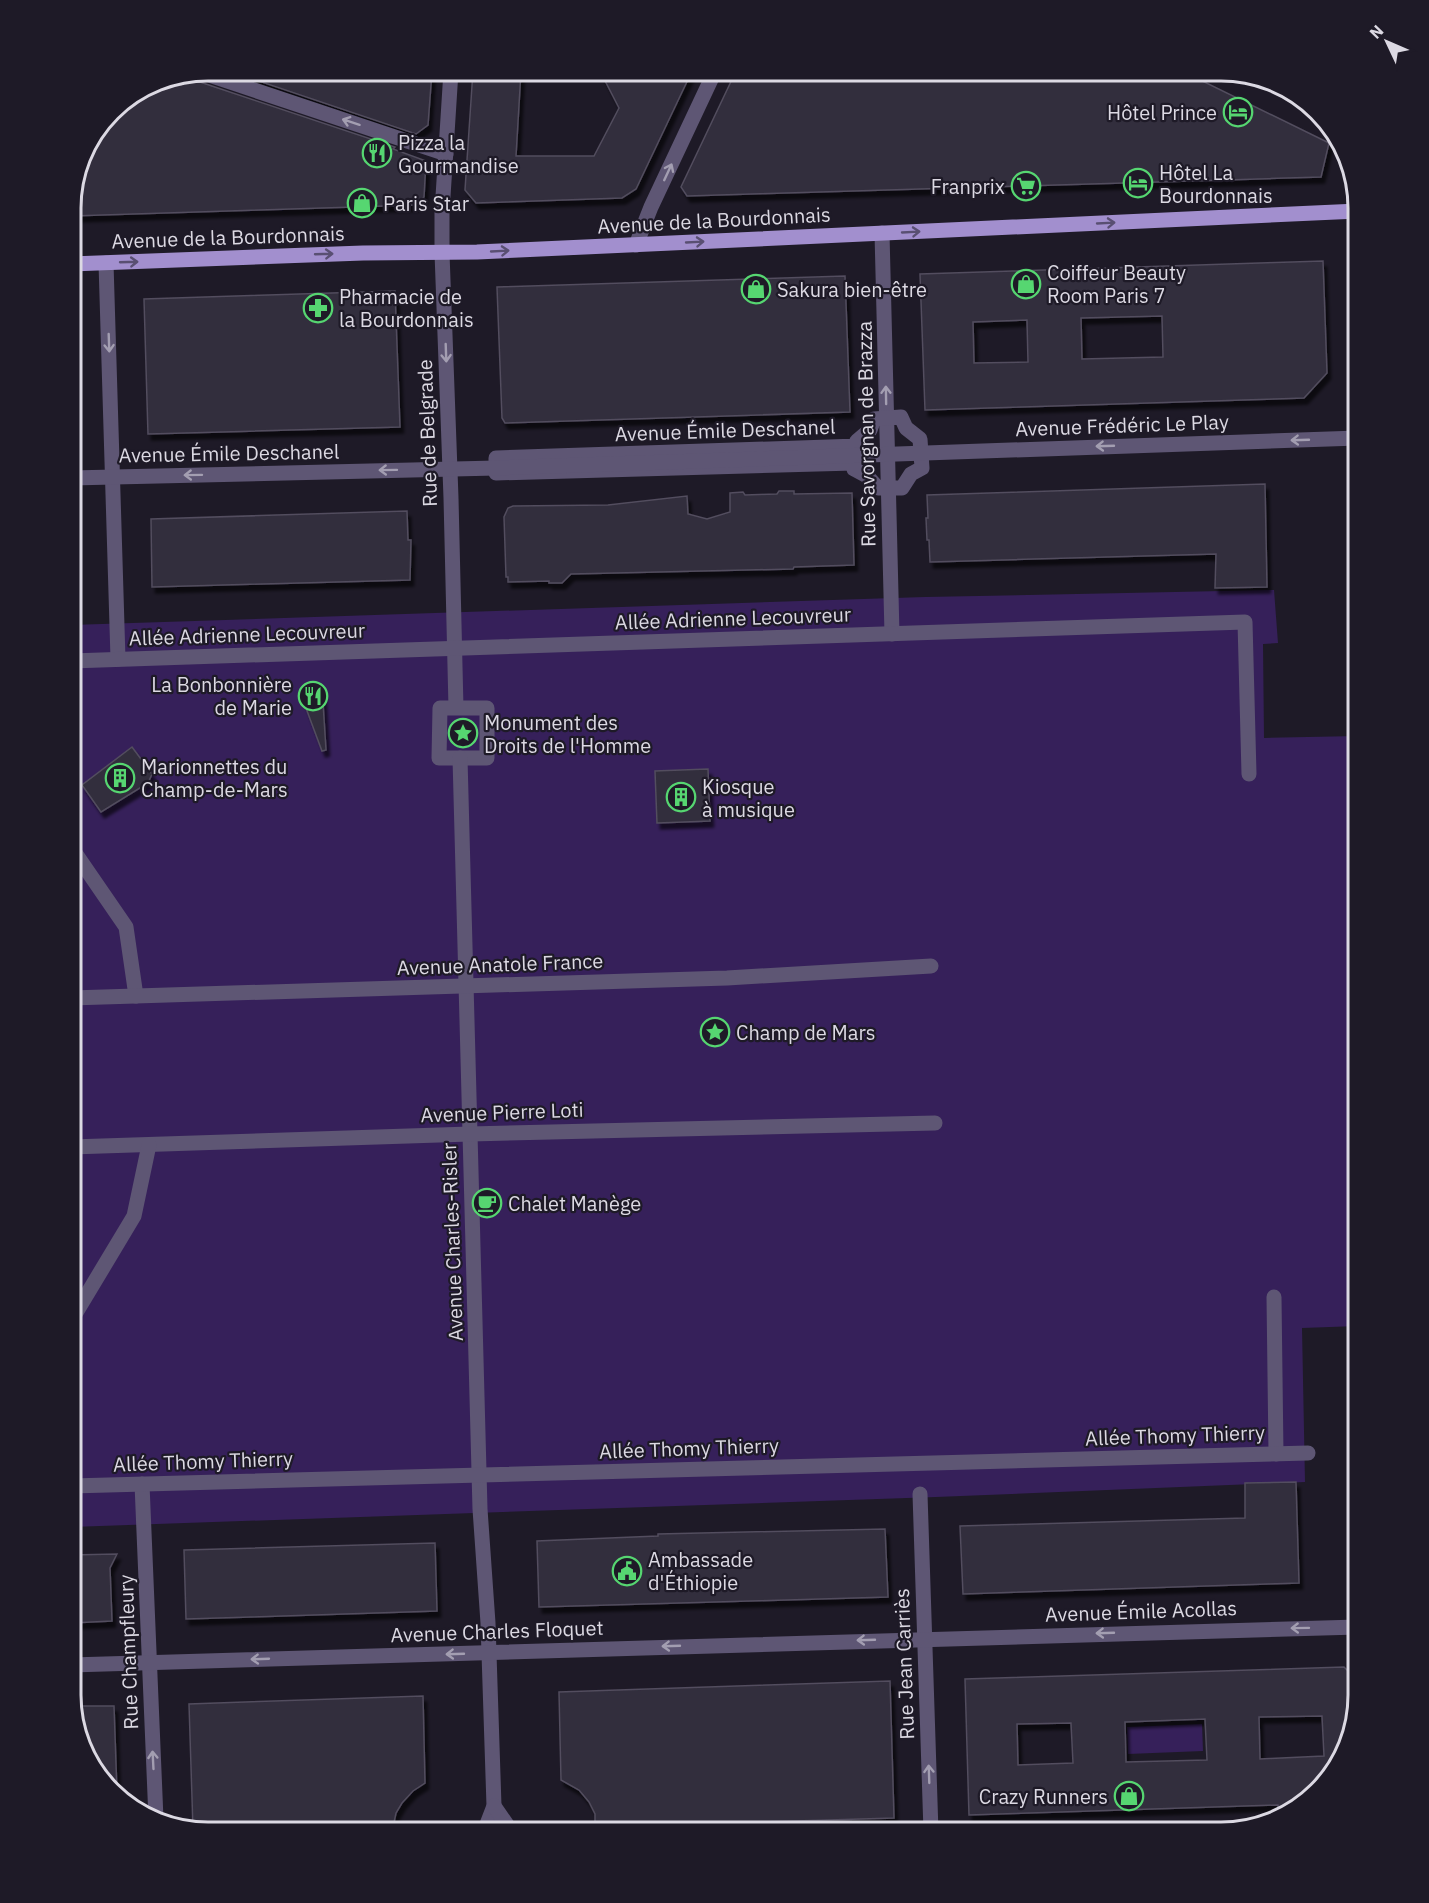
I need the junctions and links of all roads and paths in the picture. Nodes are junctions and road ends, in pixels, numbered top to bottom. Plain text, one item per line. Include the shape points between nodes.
1 (227, 81) edge
2 (450, 81) edge
3 (710, 81) edge
4 (446, 154) junction
5 (1348, 212) edge
6 (882, 233) junction
7 (636, 245) junction
8 (442, 253) junction
9 (106, 263) junction
10 (81, 264) edge
11 (886, 418) junction
12 (1348, 438) edge
13 (887, 453) junction
14 (921, 453) junction
15 (496, 468) junction
16 (450, 469) junction
17 (113, 476) junction
18 (81, 478) edge
19 (889, 488) junction
20 (892, 634) junction
21 (454, 648) junction
22 (118, 659) junction
23 (81, 661) edge
24 (456, 708) junction
25 (460, 758) junction
26 (1249, 774) dead end
27 (81, 862) edge
28 (931, 966) dead end
29 (466, 986) junction
30 (136, 996) junction
31 (81, 998) edge
32 (935, 1123) dead end
33 (470, 1134) junction
34 (148, 1145) junction
35 (81, 1148) edge
36 (1274, 1297) dead end
37 (81, 1304) edge
38 (1308, 1453) dead end
39 (1276, 1454) junction
40 (480, 1474) junction
41 (142, 1484) junction
42 (81, 1486) edge
43 (920, 1494) dead end
44 (1348, 1627) edge
45 (924, 1638) junction
46 (489, 1653) junction
47 (148, 1662) junction
48 (81, 1665) edge
49 (494, 1806) junction
50 (156, 1810) edge
51 (488, 1822) edge
52 (505, 1822) edge
53 (931, 1822) edge

4 -> 1 street
2 - 4 street, Rue de Belgrade
7 -> 3 street
4 - 8 street, Rue de Belgrade
6 -> 5 main road, Avenue de la Bourdonnais
7 -> 6 main road, Avenue de la Bourdonnais
11 -> 6 street, Rue Savorgnan de Brazza
8 -> 7 main road, Avenue de la Bourdonnais
9 -> 8 main road, Avenue de la Bourdonnais
8 -> 16 street, Rue de Belgrade
9 - 10 main road, Avenue de la Bourdonnais
9 -> 17 street
11 - 13 street, Rue Savorgnan de Brazza
11 - 14 street via 901,417 906,428 920,439
11 - 15 street, Avenue Émile Deschanel via 874,419 870,430 857,441 858,446 496,458
12 -> 14 street, Avenue Frédéric Le Play
13 - 14 street, Avenue Frédéric Le Play
13 - 15 street, Avenue Émile Deschanel
13 - 19 street, Rue Savorgnan de Brazza
14 - 19 street via 922,468 911,474 902,488
15 - 16 street, Avenue Émile Deschanel
15 - 19 street, Avenue Émile Deschanel via 496,473 854,463 854,469 878,488
16 -> 17 street, Avenue Émile Deschanel
16 - 21 street, Rue de Belgrade
17 - 18 street, Avenue Émile Deschanel
17 - 22 street
19 - 20 street, Rue Savorgnan de Brazza
20 - 21 street, Allée Adrienne Lecouvreur
20 - 26 street, Allée Adrienne Lecouvreur via 1245,622
21 - 22 street, Allée Adrienne Lecouvreur
21 - 24 street
22 - 23 street, Allée Adrienne Lecouvreur
24 - 25 street via 440,708 439,759
24 - 25 street via 487,708 487,758
25 - 29 street, Avenue Charles-Risler
27 - 30 street via 126,927
28 - 29 street, Avenue Anatole France via 727,978
29 - 30 street, Avenue Anatole France
29 - 33 street, Avenue Charles-Risler
30 - 31 street, Avenue Anatole France
32 - 33 street, Avenue Pierre Loti
33 - 34 street, Avenue Pierre Loti
33 - 40 street, Avenue Charles-Risler
34 - 35 street, Avenue Pierre Loti
34 - 37 street via 134,1216
36 - 39 street
38 - 39 street, Allée Thomy Thierry
39 - 40 street, Allée Thomy Thierry
40 - 41 street, Allée Thomy Thierry
40 - 46 street, Avenue Charles-Risler
41 - 42 street, Allée Thomy Thierry
41 - 47 street, Rue Champfleury
43 - 45 street, Rue Jean Carriès
44 -> 45 street, Avenue Émile Acollas
45 -> 46 street, Avenue Charles Floquet
53 -> 45 street, Rue Jean Carriès
46 -> 47 street, Avenue Charles Floquet
46 - 49 street, Avenue Charles-Risler
47 - 48 street, Avenue Charles Floquet
50 -> 47 street, Rue Champfleury
49 - 51 street
49 - 52 street

